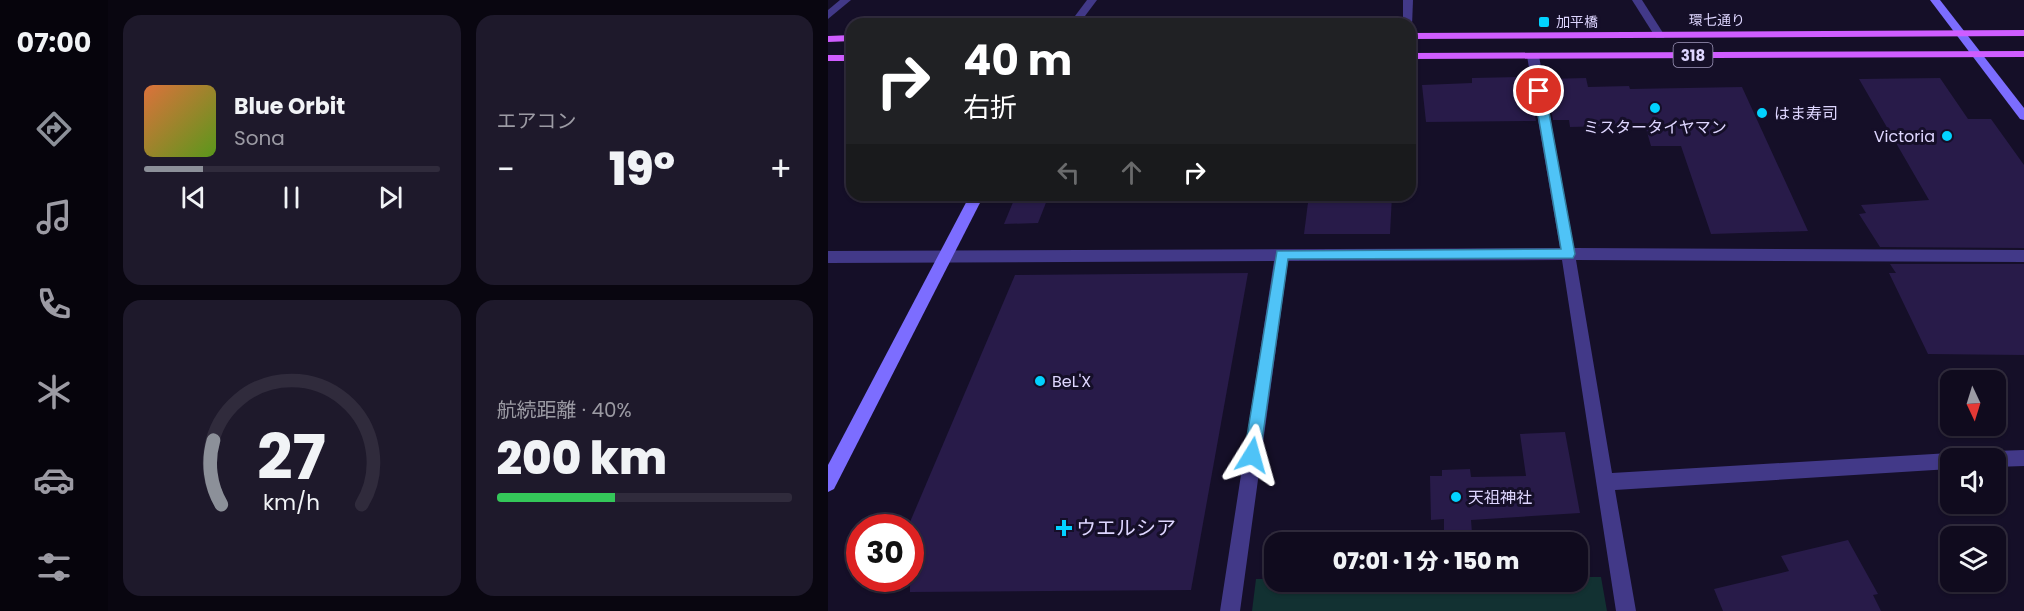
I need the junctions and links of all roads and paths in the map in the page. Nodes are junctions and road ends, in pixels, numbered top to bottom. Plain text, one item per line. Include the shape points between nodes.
1 (846, 0) edge
2 (1092, 0) edge
3 (1408, 0) edge
4 (1637, 0) edge
5 (1935, 0) edge
6 (828, 16) edge
7 (1078, 18) edge
8 (1408, 18) edge
9 (2024, 33) edge
10 (1960, 34) junction
11 (1416, 36) edge
12 (1659, 36) junction
13 (846, 38) edge
14 (828, 39) edge
15 (1975, 54) junction
16 (2024, 54) edge
17 (1416, 56) edge
18 (1533, 56) junction
19 (828, 58) edge
20 (846, 58) edge
21 (2024, 116) edge
22 (974, 201) edge
23 (1282, 254) junction
24 (1569, 254) junction
25 (943, 256) junction
26 (2024, 256) edge
27 (828, 257) edge
28 (2024, 458) edge
29 (2006, 459) edge
30 (1940, 462) edge
31 (1604, 482) junction
32 (828, 483) edge
33 (1230, 611) edge
34 (1626, 611) edge

1 - 6 street
2 - 7 street
3 - 8 street
4 - 12 street
5 - 10 street
9 - 10 main road, 環七通り / 318
10 - 12 main road, 環七通り / 318
10 - 15 street
11 - 12 main road, 環七通り / 318
13 - 14 main road
15 - 16 main road, 318
15 - 18 main road, 318
15 - 21 street
17 - 18 main road, 318
18 - 24 street
19 - 20 main road
22 - 25 street
23 - 24 street
23 - 25 street
23 - 33 street
24 - 26 street
24 - 31 street
25 - 27 street
25 - 32 street
28 - 29 street
30 - 31 street
31 - 34 street

